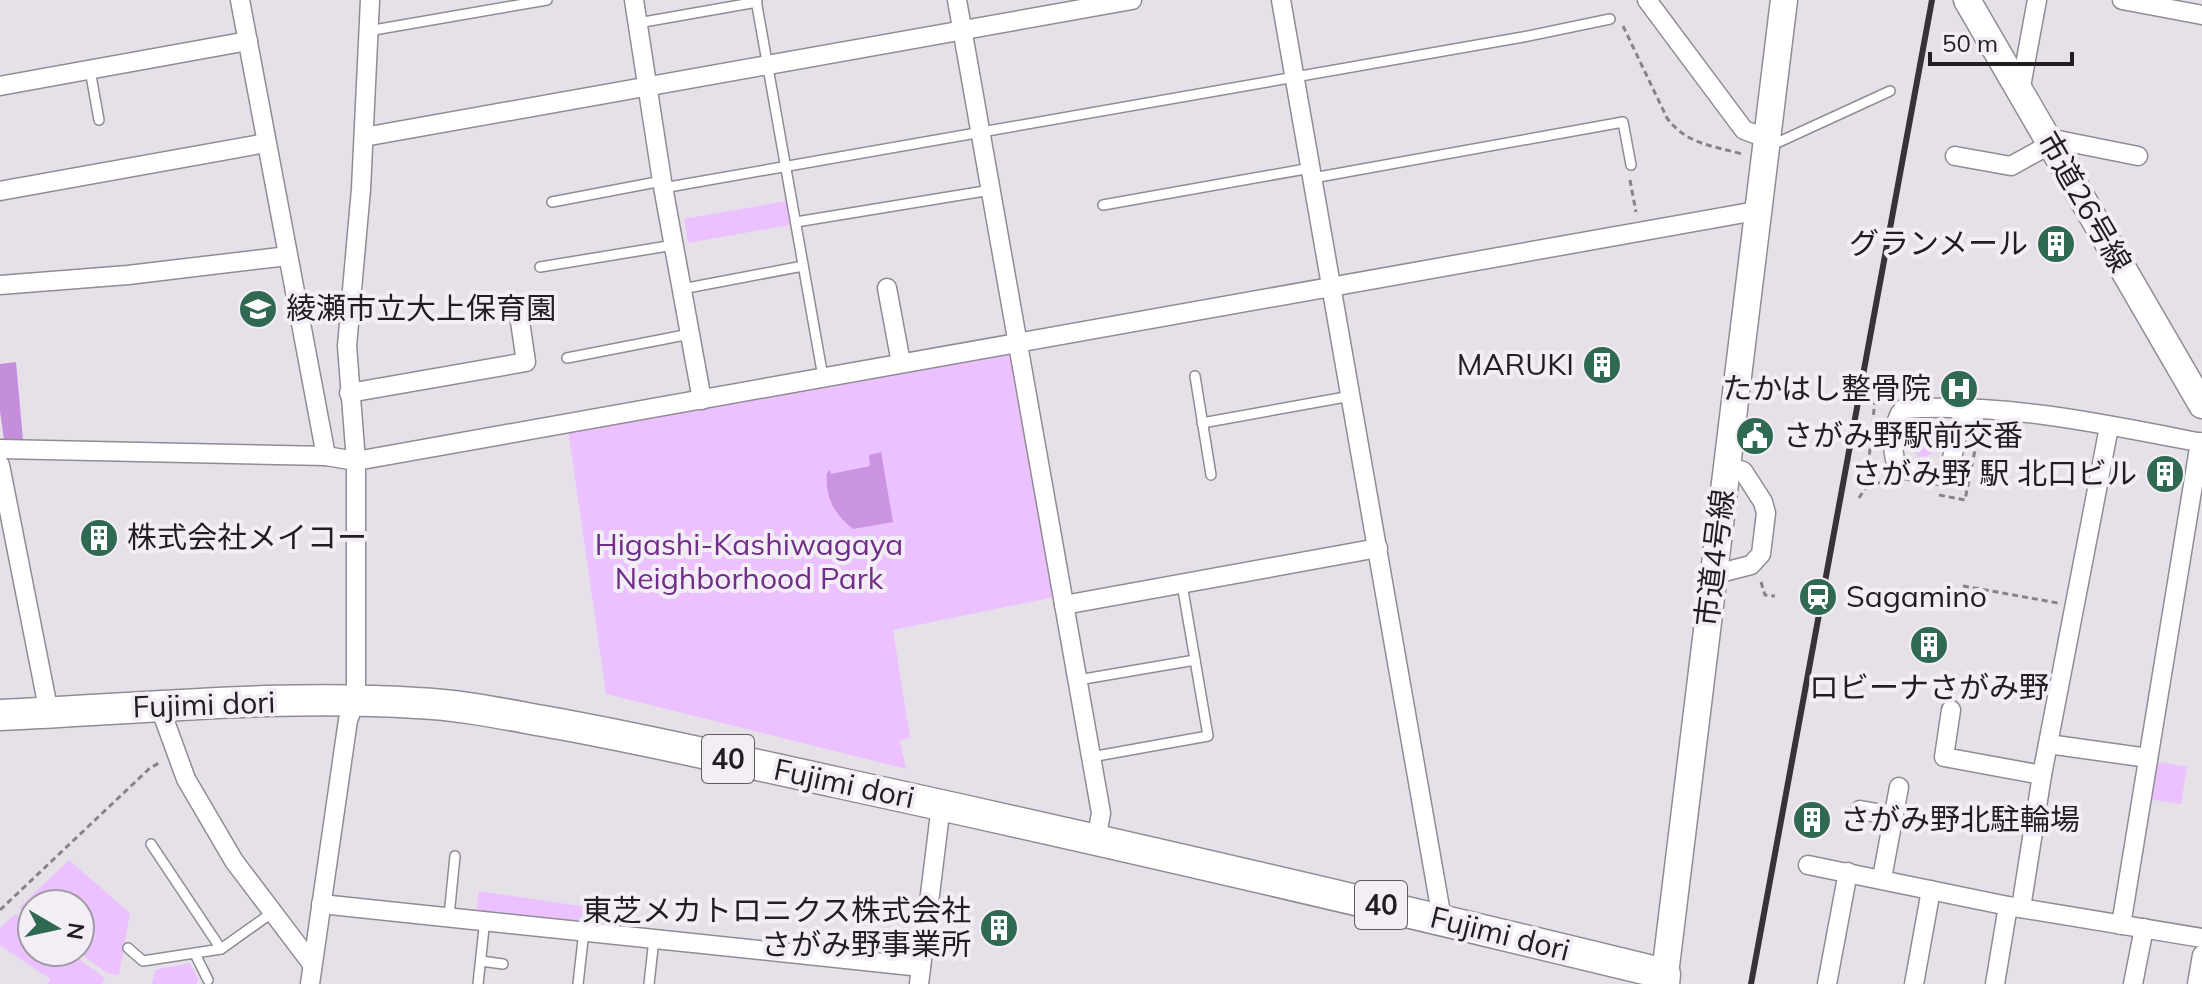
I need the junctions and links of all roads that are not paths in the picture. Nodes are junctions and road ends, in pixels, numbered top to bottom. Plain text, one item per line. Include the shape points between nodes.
1 (240, 0) edge
2 (370, 0) edge
3 (547, 0) edge
4 (634, 0) edge
5 (957, 0) edge
6 (1132, 0) edge
7 (1281, 0) edge
8 (1647, 0) edge
9 (1784, 0) edge
10 (1967, 0) edge
11 (2037, 0) edge
12 (2122, 0) edge
13 (756, 1) edge
14 (2202, 15) edge
15 (1614, 18) road end
16 (638, 23) junction
17 (962, 30) junction
18 (368, 31) junction
19 (248, 41) junction
20 (768, 65) junction
21 (90, 70) junction
22 (1295, 75) junction
23 (0, 86) edge
24 (649, 86) junction
25 (1890, 91) dead end
26 (2020, 92) junction
27 (99, 120) dead end
28 (981, 132) junction
29 (364, 137) junction
30 (266, 143) junction
31 (2051, 144) junction
32 (1758, 147) junction
33 (1955, 156) dead end
34 (2138, 156) dead end
35 (1631, 165) road end
36 (786, 166) junction
37 (1312, 173) junction
38 (662, 184) junction
39 (991, 190) junction
40 (0, 191) edge
41 (552, 202) dead end
42 (1103, 205) dead end
43 (1756, 211) junction
44 (796, 222) junction
45 (674, 245) junction
46 (288, 256) junction
47 (803, 266) junction
48 (540, 267) dead end
49 (0, 285) edge
50 (1332, 287) junction
51 (887, 288) dead end
52 (682, 289) junction
53 (518, 308) dead end
54 (690, 334) junction
55 (1018, 342) junction
56 (567, 358) dead end
57 (901, 363) junction
58 (1195, 376) dead end
59 (823, 377) junction
60 (349, 393) junction
61 (1351, 396) junction
62 (702, 400) junction
63 (2202, 405) edge
64 (1975, 409) junction
65 (1202, 423) junction
66 (2109, 427) junction
67 (2201, 443) edge
68 (0, 449) edge
69 (326, 456) junction
70 (356, 461) junction
71 (0, 465) edge
72 (1726, 466) junction
73 (1211, 475) dead end
74 (1378, 548) junction
75 (1712, 575) junction
76 (1182, 584) junction
77 (1064, 605) junction
78 (1195, 660) junction
79 (1078, 680) junction
80 (356, 700) junction
81 (159, 705) junction
82 (1951, 710) dead end
83 (49, 713) junction
84 (0, 715) edge
85 (2048, 744) junction
86 (1091, 757) junction
87 (2148, 758) junction
88 (2042, 775) junction
89 (1899, 787) dead end
90 (941, 805) junction
91 (1860, 810) dead end
92 (1894, 816) junction
93 (1096, 841) junction
94 (151, 844) dead end
95 (455, 856) dead end
96 (1808, 865) dead end
97 (1848, 872) junction
98 (1882, 878) junction
99 (1931, 890) junction
100 (321, 904) junction
101 (2014, 907) junction
102 (273, 912) junction
103 (449, 916) junction
104 (485, 919) junction
105 (1442, 919) junction
106 (2121, 925) junction
107 (2144, 928) junction
108 (584, 931) junction
109 (2202, 938) edge
110 (654, 939) junction
111 (128, 948) dead end
112 (221, 949) junction
113 (195, 954) junction
114 (2202, 955) edge
115 (481, 961) junction
116 (312, 964) junction
117 (503, 964) dead end
118 (920, 976) edge
119 (1664, 979) edge
120 (208, 980) dead end
121 (310, 984) edge
122 (478, 984) edge
123 (578, 984) edge
124 (649, 984) edge
125 (1827, 984) edge
126 (1914, 984) edge
127 (1995, 984) edge
128 (2133, 984) edge
129 (2197, 984) edge

1 - 19 street
2 - 18 street
3 - 18 lane
4 - 16 street
5 - 17 street
6 - 17 street
7 - 22 street
8 - 32 street
9 - 32 street, 市道4号線
10 - 26 street, 市道26号線
11 - 26 street
12 - 14 street
13 - 16 lane
13 - 20 lane
15 - 22 lane
16 - 24 street
17 - 20 street
17 - 28 street
18 - 29 street
19 - 21 street
19 - 30 street
20 - 24 street
20 - 36 lane
21 - 23 street
21 - 27 lane
22 - 28 lane
22 - 37 street
24 - 29 street
24 - 38 street
25 - 32 lane
26 - 31 street, 市道26号線
28 - 36 lane
28 - 39 street
29 - 60 street via 347,346
30 - 40 street
30 - 46 street
31 - 33 street via 2011,166
31 - 34 street via 2058,140
31 - 63 street, 市道26号線
32 - 43 street, 市道4号線
35 - 37 lane via 1623,122
36 - 38 lane
36 - 44 lane
37 - 42 lane
37 - 50 street
38 - 41 lane
38 - 45 street
39 - 44 lane
39 - 55 street
43 - 50 street
43 - 72 street, 市道4号線
44 - 47 lane
45 - 48 lane
45 - 52 street
46 - 49 street
46 - 69 street
47 - 52 lane
47 - 59 lane
50 - 55 street
50 - 61 street
51 - 57 street
52 - 54 street
53 - 60 street via 526,362
54 - 56 lane
54 - 62 street
55 - 57 street
55 - 77 street
57 - 59 street
58 - 65 lane
59 - 62 street
60 - 70 street
61 - 65 lane
61 - 74 street
62 - 70 street
64 - 64 street via 1958,431 1949,472 1941,476 1899,469 1893,458 1897,417 1903,409
64 - 66 street
65 - 73 lane
66 - 67 street
66 - 85 street
67 - 87 street
68 - 69 street
69 - 70 street
70 - 80 street
71 - 83 street
72 - 75 street, 市道4号線
72 - 75 street via 1743,471 1763,502 1761,554 1751,565
74 - 76 street
74 - 105 street
75 - 119 street, 市道4号線
76 - 77 street
76 - 78 lane
77 - 79 street
78 - 79 lane
78 - 86 lane via 1208,736
79 - 86 street
80 - 81 main road, Fujimi dori / 40
80 - 90 main road, Fujimi dori / 40 via 507,714
80 - 100 street via 348,720
81 - 83 main road, Fujimi dori / 40
81 - 102 street via 186,779 234,861
82 - 88 street via 1944,757
83 - 84 main road, Fujimi dori / 40
85 - 87 street
85 - 88 street
86 - 93 street via 1101,813
87 - 106 street
88 - 101 street
89 - 92 street
90 - 93 main road, Fujimi dori / 40
90 - 118 street
91 - 92 street
92 - 98 street
93 - 105 main road, Fujimi dori / 40
94 - 112 lane
95 - 103 lane
96 - 97 street
97 - 98 street
97 - 125 street
98 - 99 street
99 - 101 street
99 - 126 street
100 - 103 street
100 - 116 street
101 - 106 street
101 - 127 street
102 - 112 lane
102 - 116 street
103 - 104 street
104 - 108 street
104 - 115 lane
105 - 119 main road, Fujimi dori / 40
106 - 107 street
107 - 109 street
107 - 128 street
108 - 110 street
108 - 123 lane
110 - 118 street
110 - 124 lane
111 - 113 lane via 143,961
112 - 113 lane
113 - 120 lane
114 - 129 street
115 - 117 lane
115 - 122 lane
116 - 121 street

